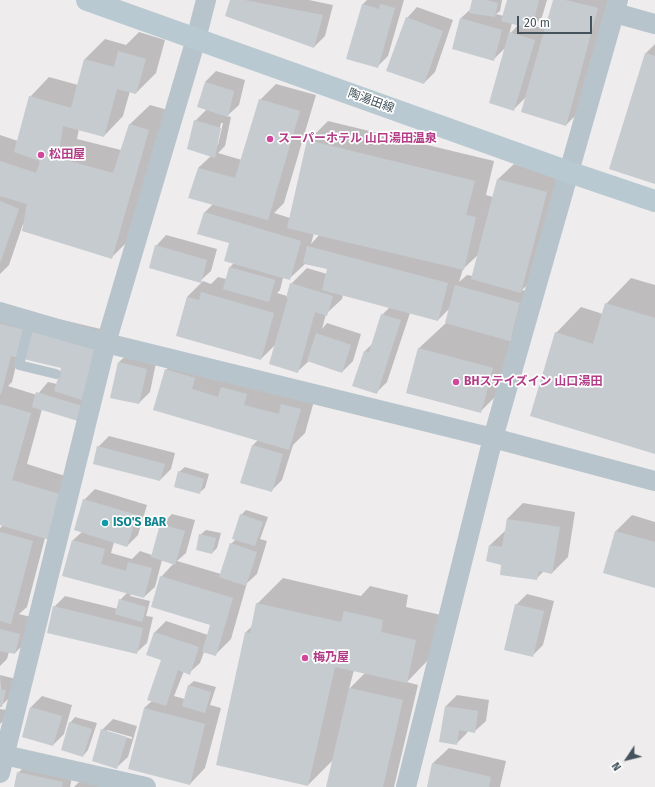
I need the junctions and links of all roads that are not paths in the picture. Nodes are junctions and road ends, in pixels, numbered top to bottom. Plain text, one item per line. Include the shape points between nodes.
1 (87, 0) edge
2 (206, 0) edge
3 (616, 7) edge
4 (655, 24) edge
5 (196, 39) junction
6 (569, 172) junction
7 (655, 202) edge
8 (0, 312) edge
9 (30, 321) junction
10 (106, 343) junction
11 (56, 374) dead end
12 (493, 438) junction
13 (655, 481) edge
14 (2, 760) edge
15 (146, 787) edge
16 (406, 787) edge

1 - 5 main road, 陶湯田線
2 - 5 street
3 - 4 street
3 - 6 street
5 - 6 main road, 陶湯田線
5 - 10 street
6 - 7 main road, 陶湯田線
6 - 12 street
8 - 9 street
9 - 10 street
9 - 11 lane via 18,365
10 - 12 street
10 - 14 street
12 - 13 street
12 - 16 street
14 - 15 street

